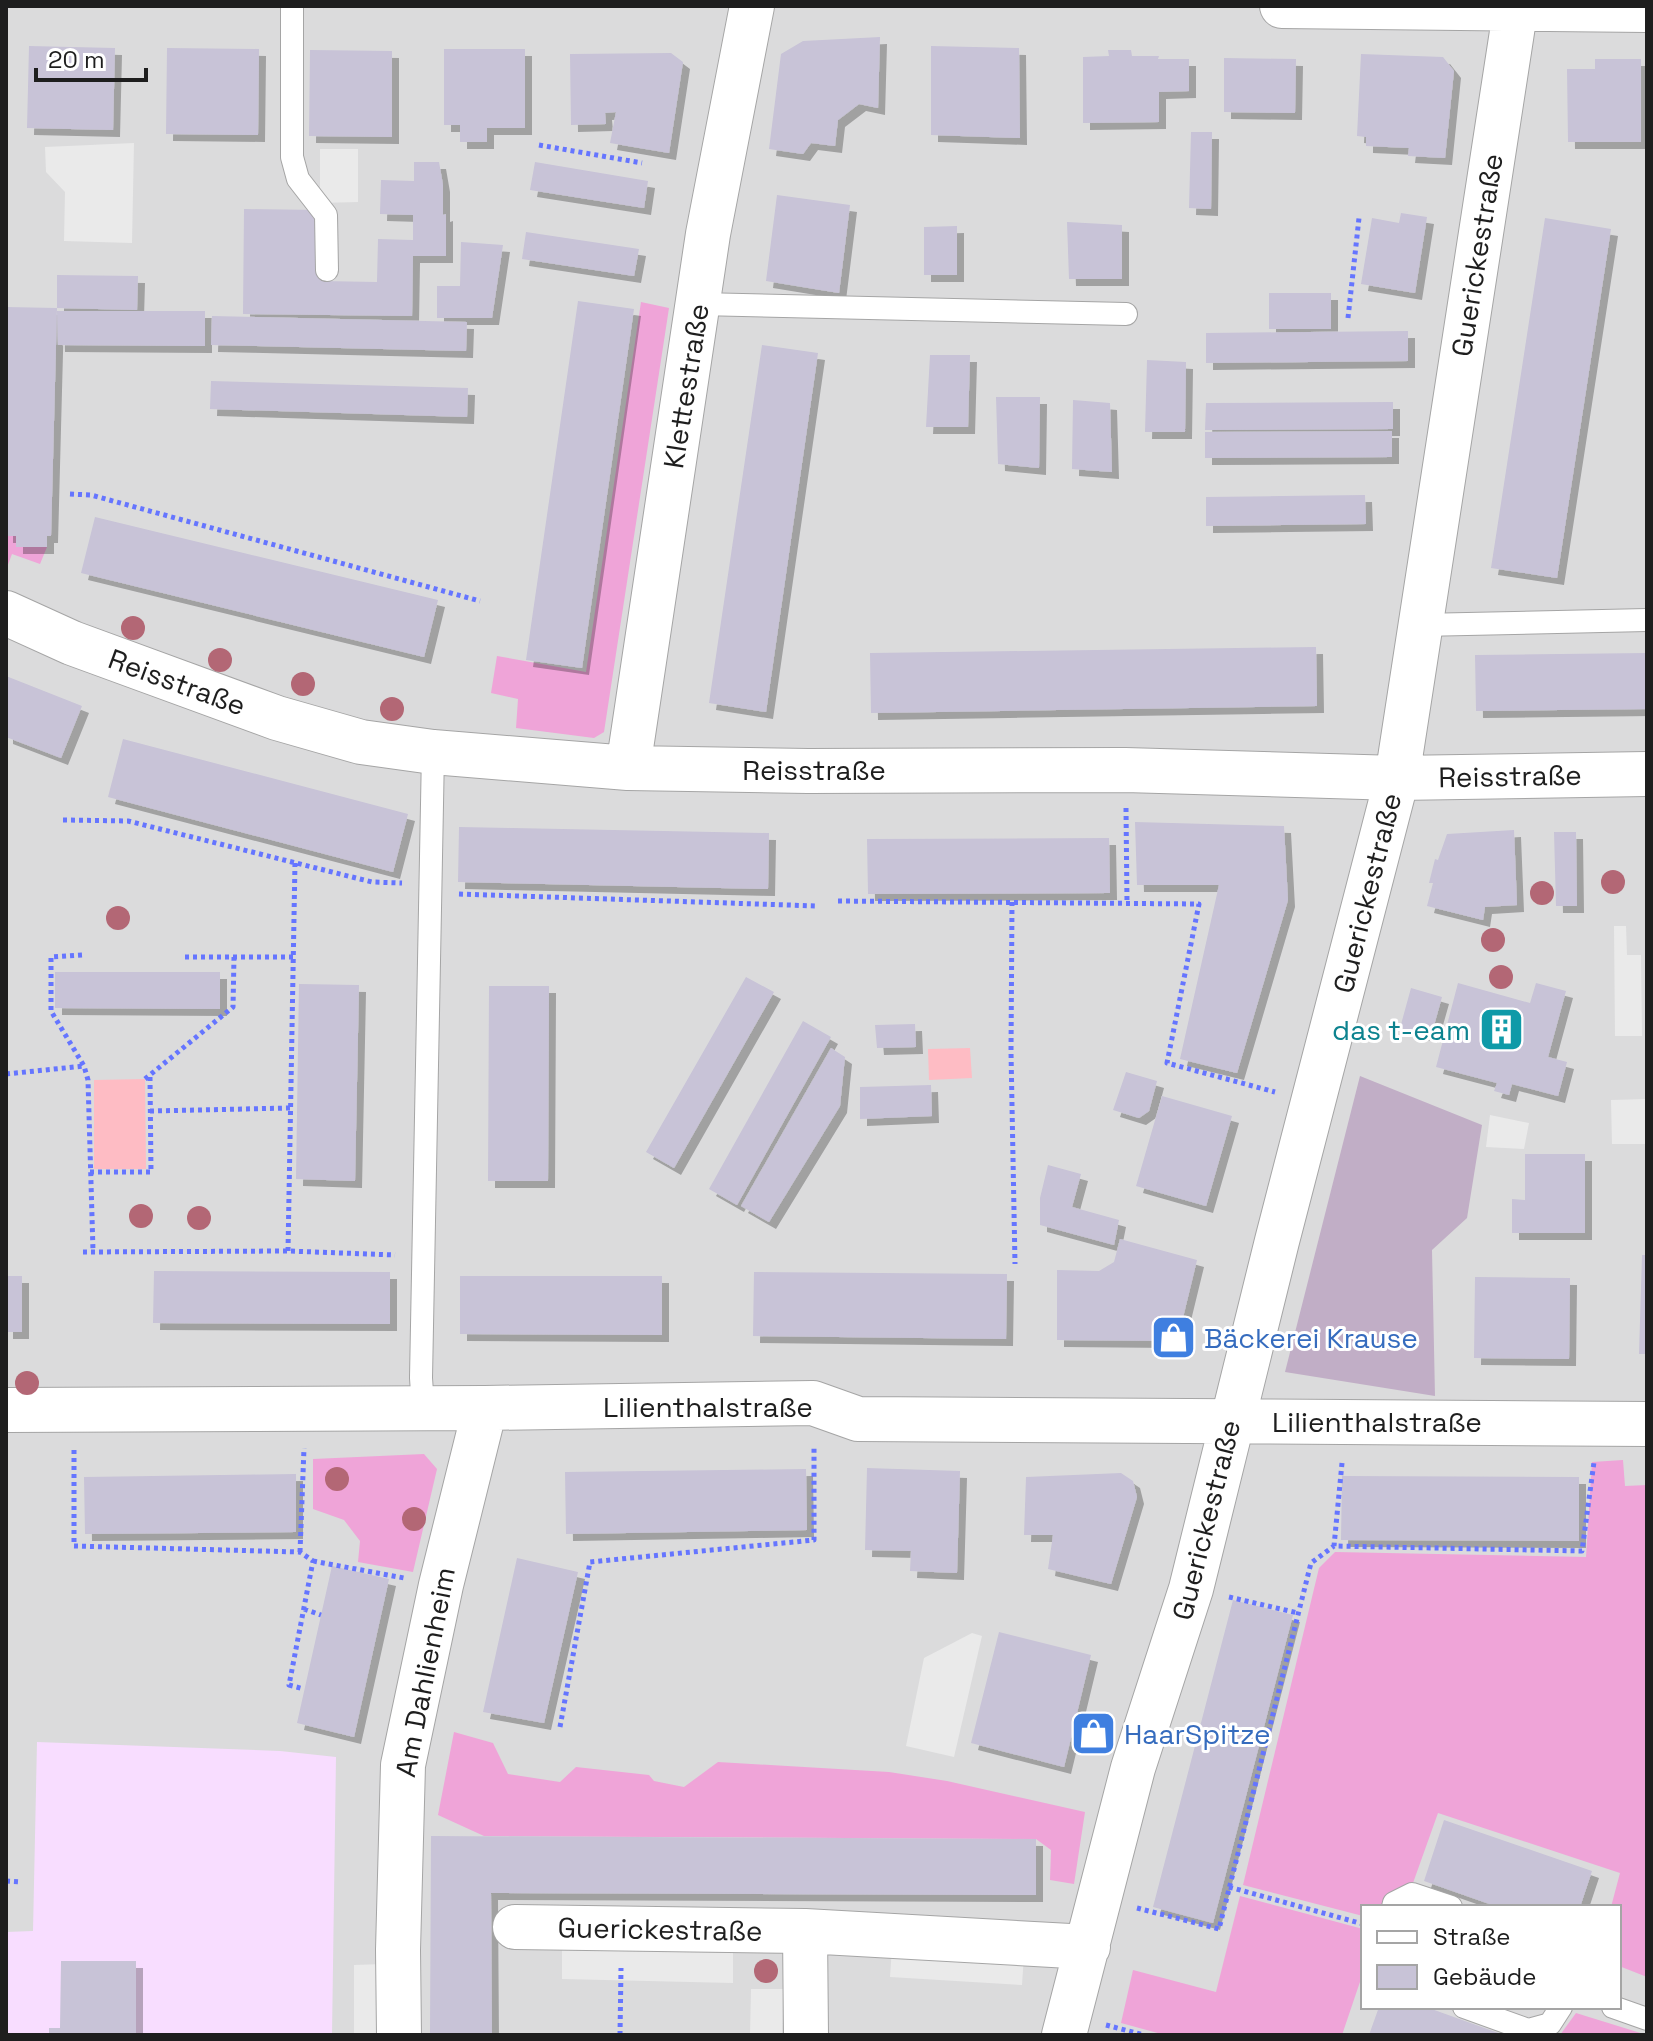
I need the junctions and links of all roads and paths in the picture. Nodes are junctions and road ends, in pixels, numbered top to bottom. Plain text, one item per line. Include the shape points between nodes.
1 (292, 6) edge
2 (752, 6) edge
3 (1282, 6) edge
4 (1515, 8) edge
5 (1647, 10) edge
6 (539, 145) dead end
7 (642, 163) dead end
8 (1359, 218) dead end
9 (327, 270) dead end
10 (699, 304) junction
11 (1126, 314) dead end
12 (1348, 318) dead end
13 (70, 494) dead end
14 (480, 601) dead end
15 (6, 613) edge
16 (1647, 620) edge
17 (1420, 625) junction
18 (433, 752) junction
19 (628, 768) junction
20 (1125, 770) junction
21 (1647, 774) edge
22 (1397, 778) junction
23 (63, 820) dead end
24 (295, 862) junction
25 (430, 889) junction
26 (838, 901) dead end
27 (1012, 902) junction
28 (1127, 903) junction
29 (817, 906) dead end
30 (82, 955) dead end
31 (185, 957) dead end
32 (234, 957) junction
33 (293, 957) junction
34 (84, 1066) junction
35 (6, 1074) edge
36 (1311, 1107) junction
37 (291, 1108) junction
38 (150, 1111) junction
39 (90, 1172) junction
40 (288, 1251) junction
41 (83, 1252) dead end
42 (94, 1252) junction
43 (424, 1256) junction
44 (1015, 1264) dead end
45 (813, 1403) junction
46 (423, 1407) junction
47 (485, 1408) junction
48 (6, 1410) edge
49 (1232, 1421) junction
50 (1347, 1422) junction
51 (1599, 1424) junction
52 (1647, 1424) edge
53 (74, 1438) dead end
54 (305, 1439) dead end
55 (1334, 1546) junction
56 (300, 1552) junction
57 (313, 1561) junction
58 (441, 1585) junction
59 (1191, 1589) junction
60 (304, 1609) junction
61 (1298, 1613) junction
62 (321, 1615) dead end
63 (304, 1689) dead end
64 (560, 1727) dead end
65 (6, 1881) edge
66 (21, 1882) dead end
67 (1229, 1887) junction
68 (1099, 1898) junction
69 (1394, 1905) edge
70 (1445, 1905) edge
71 (1361, 1923) edge
72 (515, 1927) dead end
73 (622, 1928) junction
74 (805, 1931) junction
75 (1088, 1947) junction
76 (1470, 2009) edge
77 (1560, 2009) edge
78 (1619, 2009) edge
79 (1647, 2019) edge
80 (399, 2035) edge
81 (620, 2035) edge
82 (806, 2035) edge
83 (1064, 2035) edge

1 - 9 lane via 292,157 298,179 326,215
2 - 10 street, Klettestraße
3 - 4 street
4 - 5 street
4 - 17 street, Guerickestraße
6 - 7 path
8 - 12 path
10 - 11 lane
10 - 19 street, Klettestraße
13 - 14 path via 98,497
15 - 18 street, Reisstraße via 72,643 277,718 361,742
16 - 17 lane
17 - 22 street, Guerickestraße
18 - 19 street, Reisstraße
18 - 25 lane
19 - 20 street, Reisstraße
20 - 22 street, Reisstraße
20 - 28 path
21 - 22 street, Reisstraße
22 - 36 street, Guerickestraße
23 - 24 path via 128,821
24 - 25 path via 372,882
24 - 33 path
25 - 29 path
25 - 43 lane
26 - 27 path
27 - 28 path
27 - 44 path
28 - 36 path via 1199,904 1167,1063 1264,1087
30 - 34 path via 51,957 51,1011
31 - 32 path
32 - 33 path
32 - 38 path via 233,1007 148,1078
33 - 37 path
34 - 35 path
34 - 39 path
36 - 49 street, Guerickestraße
37 - 38 path
37 - 40 path
38 - 39 path via 151,1172
39 - 42 path
40 - 42 path
40 - 43 path
41 - 42 path
43 - 46 lane
45 - 47 street, Lilienthalstraße
45 - 49 street, Lilienthalstraße via 858,1419
45 - 64 path via 814,1540 590,1562
46 - 47 street, Lilienthalstraße
46 - 48 street, Lilienthalstraße
47 - 58 street, Am Dahlienheim
49 - 50 street, Lilienthalstraße
49 - 59 street, Guerickestraße
50 - 51 street, Lilienthalstraße
50 - 55 path
51 - 52 street, Lilienthalstraße
51 - 55 path via 1582,1551
53 - 56 path via 74,1546
54 - 56 path
55 - 61 path via 1311,1563
56 - 57 path
57 - 58 path
57 - 60 path
58 - 80 street, Am Dahlienheim via 403,1765
59 - 61 path
59 - 68 street, Guerickestraße via 1133,1768
60 - 62 path
60 - 63 path via 289,1685
61 - 67 path
65 - 66 path
67 - 68 path via 1219,1929
67 - 71 path
68 - 75 street, Guerickestraße
69 - 70 lane via 1412,1894
72 - 73 street, Guerickestraße
73 - 74 street, Guerickestraße
73 - 81 path
74 - 75 street, Guerickestraße
74 - 82 street
75 - 83 street, Guerickestraße
76 - 77 lane via 1528,2030 1550,2024
78 - 79 lane

